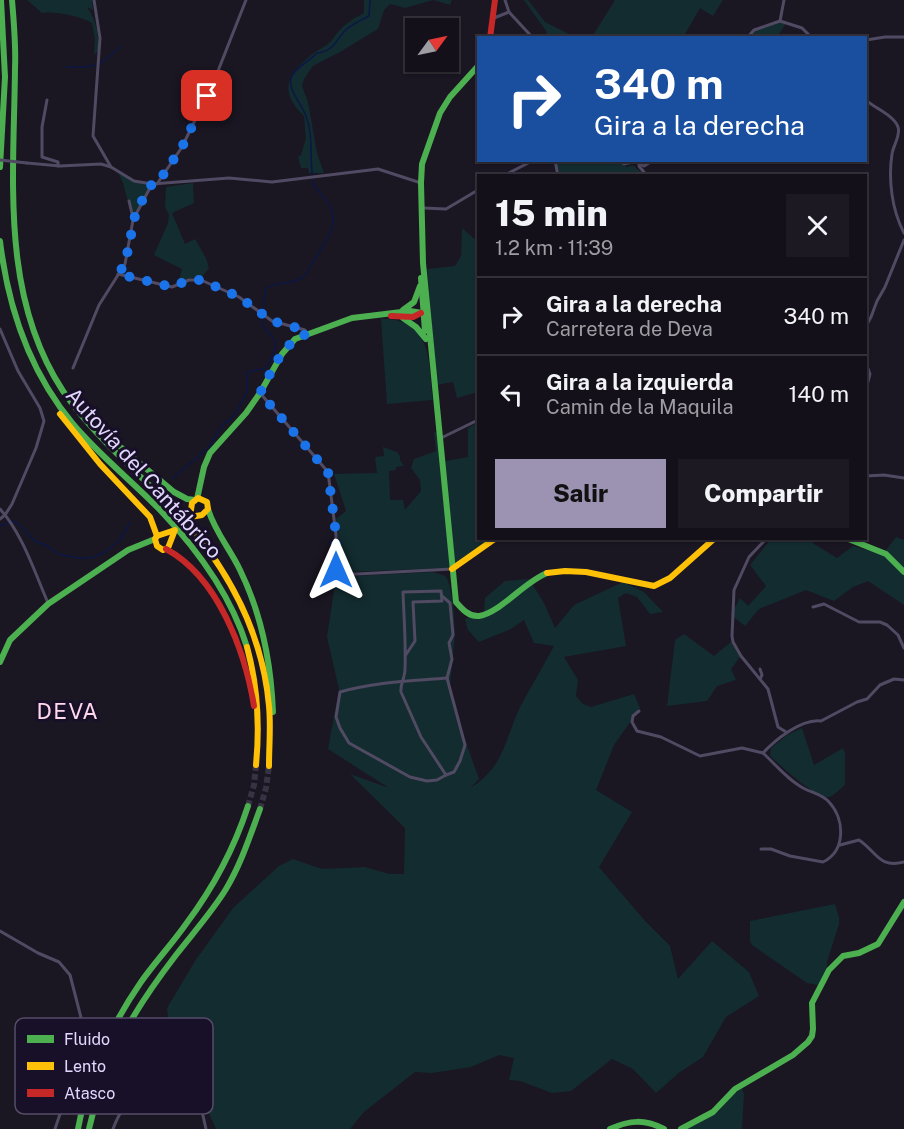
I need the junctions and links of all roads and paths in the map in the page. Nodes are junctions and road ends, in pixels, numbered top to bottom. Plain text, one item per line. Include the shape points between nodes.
1 (1, 0) edge
2 (12, 0) edge
3 (94, 0) edge
4 (246, 0) edge
5 (495, 0) edge
6 (505, 0) edge
7 (784, 0) edge
8 (510, 12) junction
9 (493, 19) junction
10 (780, 21) junction
11 (490, 36) edge
12 (531, 36) edge
13 (749, 36) edge
14 (810, 36) edge
15 (904, 37) edge
16 (867, 40) edge
17 (477, 67) edge
18 (47, 100) dead end
19 (867, 101) edge
20 (898, 125) junction
21 (904, 129) edge
22 (0, 160) edge
23 (530, 162) edge
24 (634, 162) edge
25 (651, 162) edge
26 (638, 165) junction
27 (58, 166) junction
28 (0, 167) edge
29 (111, 167) junction
30 (507, 174) edge
31 (645, 174) edge
32 (421, 183) junction
33 (152, 184) junction
34 (157, 184) junction
35 (477, 191) edge
36 (129, 201) dead end
37 (423, 208) junction
38 (133, 220) junction
39 (904, 233) edge
40 (904, 240) edge
41 (0, 241) edge
42 (10, 241) junction
43 (118, 274) junction
44 (422, 285) junction
45 (422, 313) junction
46 (400, 315) junction
47 (867, 324) edge
48 (0, 329) edge
49 (307, 334) junction
50 (428, 340) junction
51 (867, 367) edge
52 (73, 368) dead end
53 (867, 384) edge
54 (46, 387) junction
55 (260, 393) junction
56 (477, 420) edge
57 (441, 438) junction
58 (867, 476) edge
59 (904, 478) edge
60 (200, 488) junction
61 (196, 499) junction
62 (205, 500) junction
63 (0, 509) edge
64 (208, 509) junction
65 (5, 514) junction
66 (0, 519) edge
67 (156, 540) junction
68 (493, 540) edge
69 (714, 540) edge
70 (765, 540) edge
71 (851, 540) edge
72 (166, 549) junction
73 (452, 569) junction
74 (904, 572) edge
75 (441, 595) junction
76 (48, 604) junction
77 (813, 607) dead end
78 (904, 648) edge
79 (405, 656) junction
80 (0, 662) edge
81 (760, 669) dead end
82 (447, 678) junction
83 (760, 680) junction
84 (904, 680) edge
85 (403, 682) junction
86 (639, 711) dead end
87 (786, 732) junction
88 (763, 753) junction
89 (269, 757) junction
90 (268, 766) tunnel mouth
91 (446, 775) junction
92 (248, 806) tunnel mouth
93 (260, 809) tunnel mouth
94 (840, 845) junction
95 (760, 849) dead end
96 (904, 862) edge
97 (904, 902) edge
98 (0, 931) edge
99 (81, 1018) edge
100 (118, 1018) edge
101 (132, 1018) edge
102 (60, 1114) edge
103 (82, 1114) edge
104 (93, 1114) edge
105 (120, 1114) edge
106 (203, 1114) edge
107 (55, 1129) edge
108 (78, 1129) edge
109 (89, 1129) edge
110 (113, 1129) edge
111 (206, 1129) edge
112 (610, 1129) edge
113 (664, 1129) edge
114 (681, 1129) edge

1 - 28 main road via 5,77
2 - 42 main road, Autovía del Cantábrico via 15,75
3 - 29 street via 100,38 93,135
4 - 34 street via 200,110
5 - 9 main road
6 - 8 street
7 - 10 street
8 - 9 street
8 - 12 street
9 - 11 main road
10 - 13 street via 754,30
10 - 14 street via 802,28
15 - 16 street
17 - 32 main road via 440,112 422,164
18 - 27 street via 42,157 58,162
19 - 20 street
20 - 21 street
20 - 39 street via 891,183
22 - 27 street, bridge
23 - 30 street
24 - 26 street
25 - 26 street
26 - 31 street
27 - 29 street
29 - 33 street via 134,181
32 - 34 street via 384,170 356,170 272,182 229,178
32 - 37 main road
33 - 34 street
33 - 38 street
35 - 37 street via 446,209
36 - 38 street
37 - 44 main road
38 - 43 street via 125,264
40 - 47 street
41 - 54 main road, Autovía del Cantábrico via 16,324
42 - 61 main road via 33,327 72,400 93,424 174,492
42 - 89 main road, Autovía del Cantábrico via 27,318 42,356 69,402 89,427 194,529 232,583 246,612 264,673
43 - 49 street via 172,287 201,280 239,297 272,321 305,330
43 - 52 street via 99,304
44 - 45 main road
44 - 46 main road via 414,302
44 - 50 main road
45 - 46 main road
45 - 50 main road
46 - 49 main road via 352,318
46 - 50 main road
48 - 65 street via 44,421
49 - 55 main road via 289,345
50 - 57 main road
51 - 53 street
54 - 67 main road via 79,439 150,517
54 - 72 main road, Autovía del Cantábrico via 82,435 186,537 223,588 248,648 254,680 259,728 256,765 254,704 241,653 195,572 182,557
55 - 60 main road via 210,453
55 - 73 street via 328,472 336,570 341,574
56 - 57 street
57 - 73 main road
58 - 59 street
60 - 61 main road
60 - 62 main road
61 - 62 main road
61 - 64 main road via 192,508 197,514 205,514
62 - 64 main road
63 - 65 street
64 - 89 main road via 249,587 265,641 273,698 273,745
65 - 66 street
65 - 76 street
67 - 72 main road via 160,549
67 - 72 main road via 166,534 171,540
67 - 76 main road via 128,550
68 - 73 main road
69 - 73 main road via 658,585 552,572 477,616 466,613 456,602
70 - 83 street via 749,557 732,603 732,642
71 - 74 main road via 886,553
75 - 79 street via 442,601 413,602 415,641
75 - 79 street via 441,591 403,592
75 - 82 street via 450,603 453,635
76 - 80 main road via 10,640
77 - 78 street via 824,604 860,622 880,622 898,635
79 - 85 street
81 - 83 street
82 - 85 street
82 - 91 street via 465,745 454,772
83 - 87 street via 772,699 778,727
84 - 87 street via 894,679 880,685 867,699 821,721 807,722
85 - 91 street via 401,692 421,737
85 - 91 street via 340,692 336,717 340,728 349,743 410,777 427,781
86 - 88 street via 632,722 637,731 661,737 700,756 742,748
87 - 88 street
88 - 94 street via 794,782 829,801 838,816
89 - 90 main road, Autovía del Cantábrico
92 - 100 main road via 218,877
93 - 101 main road via 244,854 225,890
94 - 95 street via 823,862
94 - 96 street via 859,840 877,859
97 - 114 main road via 878,944 843,956 829,970 812,1003 813,1029 808,1042 735,1089 713,1112
98 - 99 street via 59,962 70,975
102 - 107 street
103 - 108 main road
104 - 109 main road
105 - 110 street
106 - 111 street
112 - 113 main road via 641,1120

